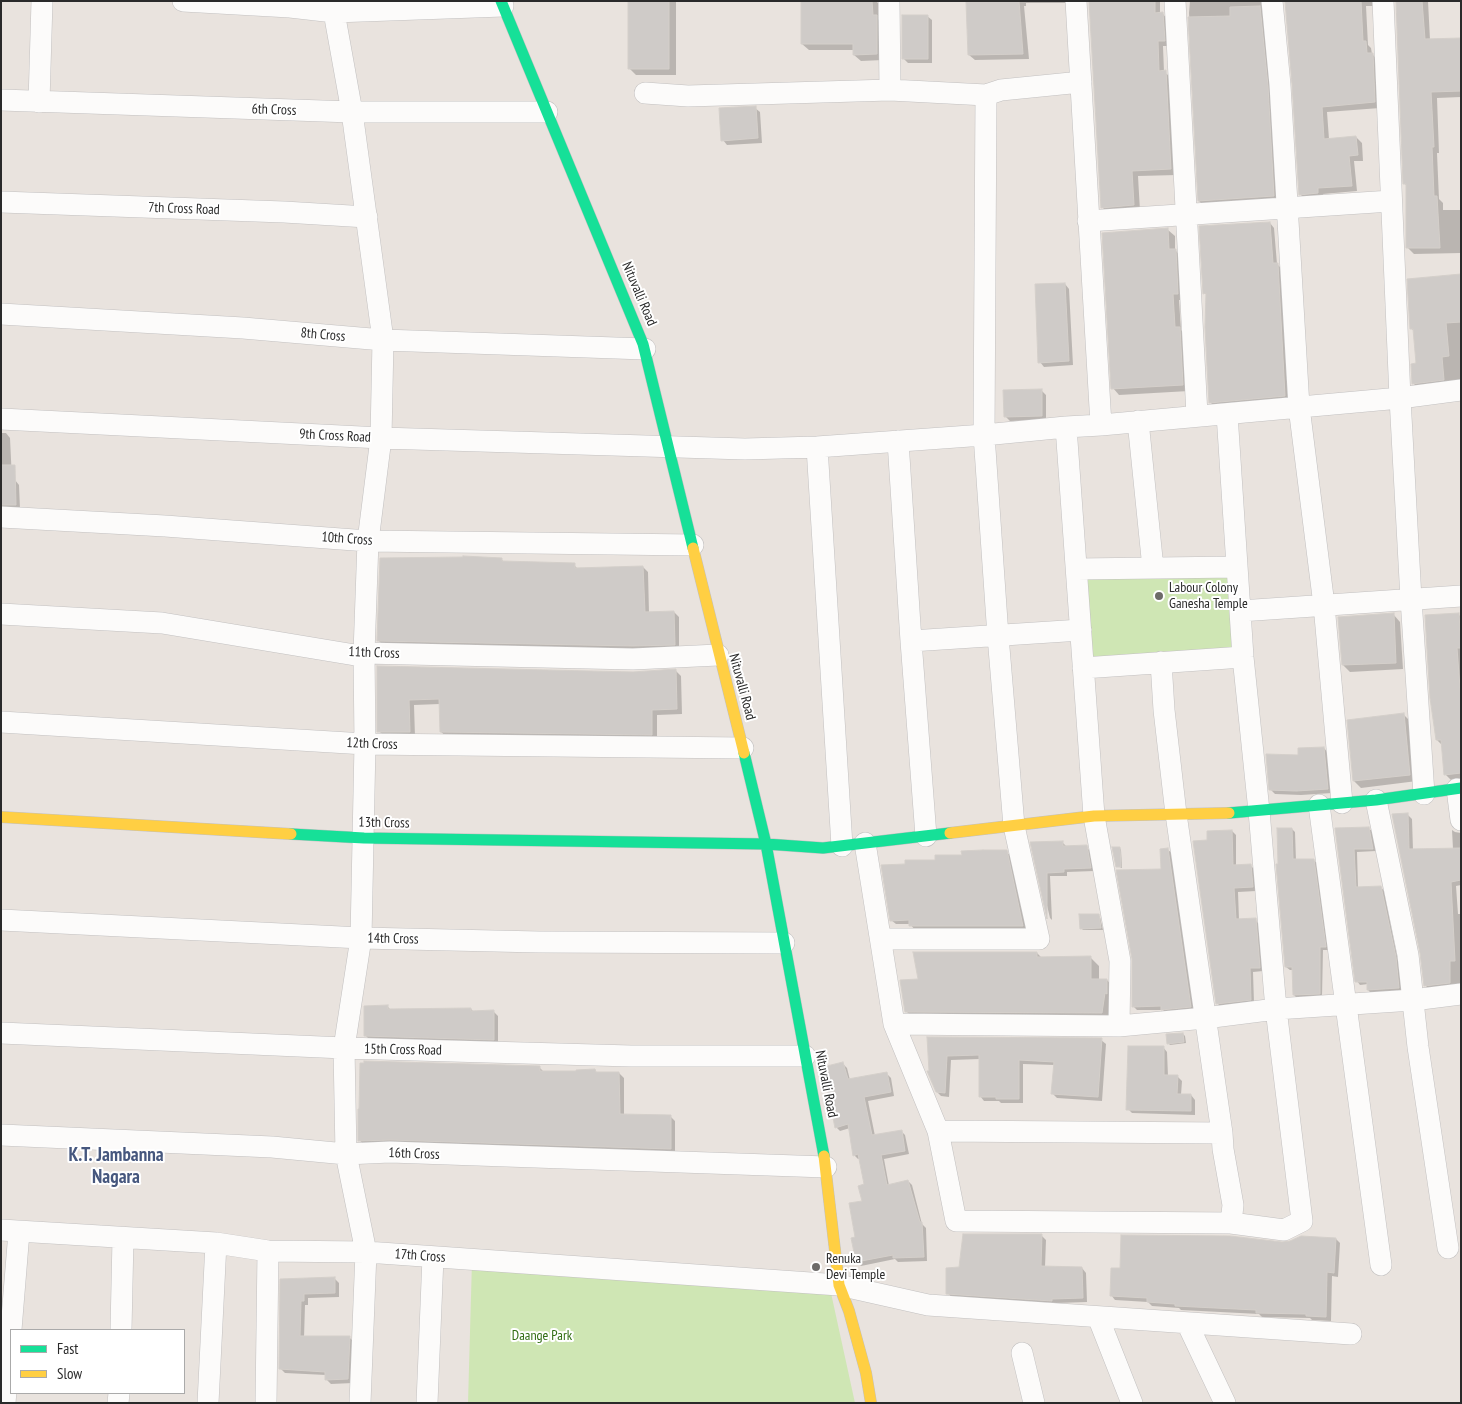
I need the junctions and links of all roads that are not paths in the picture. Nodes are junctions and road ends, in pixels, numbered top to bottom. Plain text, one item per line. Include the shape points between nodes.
1 (42, 1) edge
2 (183, 1) edge
3 (889, 1) edge
4 (1076, 1) edge
5 (1175, 1) edge
6 (1272, 1) edge
7 (1383, 1) edge
8 (502, 4) edge
9 (330, 7) edge
10 (1081, 82) junction
11 (890, 90) junction
12 (645, 93) dead end
13 (986, 95) junction
14 (1, 100) edge
15 (40, 102) junction
16 (352, 112) junction
17 (547, 112) junction
18 (1391, 201) junction
19 (1, 202) edge
20 (1287, 208) junction
21 (1186, 214) junction
22 (366, 217) junction
23 (1088, 221) junction
24 (1, 314) edge
25 (383, 340) junction
26 (644, 349) junction
27 (1461, 390) edge
28 (1400, 398) junction
29 (1299, 407) junction
30 (1226, 414) junction
31 (1197, 416) junction
32 (1, 419) edge
33 (1138, 421) junction
34 (1101, 425) junction
35 (1066, 426) junction
36 (984, 435) junction
37 (381, 438) junction
38 (898, 441) junction
39 (669, 448) junction
40 (817, 448) junction
41 (1, 518) edge
42 (368, 541) junction
43 (693, 545) junction
44 (1237, 566) junction
45 (1153, 568) junction
46 (1076, 569) junction
47 (1461, 596) edge
48 (1411, 600) junction
49 (1324, 606) junction
50 (1240, 612) junction
51 (1, 614) edge
52 (1081, 630) junction
53 (998, 636) junction
54 (910, 641) junction
55 (364, 653) junction
56 (718, 654) junction
57 (1244, 657) junction
58 (1161, 662) junction
59 (1083, 668) junction
60 (1, 722) edge
61 (365, 744) junction
62 (743, 748) junction
63 (1459, 788) edge
64 (1424, 794) junction
65 (1376, 800) junction
66 (1342, 803) junction
67 (1319, 805) junction
68 (1259, 811) junction
69 (1176, 814) junction
70 (1094, 816) junction
71 (1, 817) edge
72 (1461, 820) edge
73 (1014, 826) junction
74 (926, 836) junction
75 (364, 838) junction
76 (866, 843) junction
77 (766, 844) junction
78 (842, 846) junction
79 (1, 920) edge
80 (361, 938) junction
81 (881, 939) junction
82 (784, 943) junction
83 (1461, 994) edge
84 (1413, 1000) junction
85 (1347, 1004) junction
86 (1276, 1009) junction
87 (1205, 1018) junction
88 (894, 1024) junction
89 (1119, 1026) junction
90 (1, 1033) edge
91 (344, 1048) junction
92 (805, 1056) junction
93 (938, 1131) junction
94 (1222, 1133) junction
95 (1, 1135) edge
96 (346, 1154) junction
97 (826, 1167) junction
98 (1231, 1223) junction
99 (10, 1231) edge
100 (123, 1238) junction
101 (216, 1243) junction
102 (1448, 1248) dead end
103 (268, 1252) junction
104 (366, 1252) junction
105 (432, 1256) junction
106 (1381, 1265) dead end
107 (839, 1285) junction
108 (1098, 1317) junction
109 (1187, 1323) junction
110 (121, 1329) edge
111 (1351, 1334) dead end
112 (1022, 1353) dead end
113 (5, 1403) edge
114 (208, 1403) edge
115 (266, 1403) edge
116 (360, 1403) edge
117 (427, 1403) edge
118 (872, 1403) edge
119 (1034, 1403) edge
120 (1132, 1403) edge
121 (1225, 1403) edge

1 - 15 street
2 - 9 street
3 - 11 street
4 - 10 street
5 - 21 street
6 - 20 street
7 - 18 street
8 - 9 street
8 - 17 street, Nituvalli Road
9 - 16 street
10 - 13 street via 1001,90
10 - 23 street
11 - 12 street via 688,96
11 - 13 street
13 - 36 street
14 - 15 street, 6th Cross
15 - 16 street, 6th Cross
16 - 17 street, 6th Cross
16 - 22 street
17 - 26 street, Nituvalli Road
18 - 20 street
18 - 28 street
19 - 22 street, 7th Cross Road
20 - 21 street
20 - 29 street
21 - 23 street
21 - 31 street
22 - 25 street
23 - 34 street
24 - 25 street, 8th Cross
25 - 26 street, 8th Cross
25 - 37 street
26 - 39 street, Nituvalli Road
27 - 28 street, 9th Cross Road
28 - 29 street, 9th Cross Road
28 - 48 street
29 - 30 street, 9th Cross Road
29 - 49 street
30 - 31 street, 9th Cross Road
30 - 44 street
31 - 33 street, 9th Cross Road
32 - 37 street, 9th Cross Road
33 - 34 street, 9th Cross Road
33 - 45 street
34 - 35 street, 9th Cross Road
35 - 36 street, 9th Cross Road
35 - 46 street
36 - 38 street, 9th Cross Road
36 - 53 street
37 - 39 street, 9th Cross Road
37 - 42 street
38 - 40 street, 9th Cross Road
38 - 54 street
39 - 40 street, 9th Cross Road
39 - 43 street, Nituvalli Road
40 - 78 street
41 - 42 street, 10th Cross
42 - 43 street, 10th Cross
42 - 55 street
43 - 56 street, Nituvalli Road
44 - 45 street
44 - 50 street
45 - 46 street
46 - 52 street
47 - 48 street
48 - 49 street
48 - 64 street
49 - 50 street
49 - 66 street
50 - 57 street
51 - 55 street, 11th Cross via 162,623 361,656
52 - 53 street
52 - 59 street
53 - 54 street
53 - 73 street
54 - 74 street
55 - 56 street, 11th Cross via 632,659
55 - 61 street
56 - 62 street, Nituvalli Road
57 - 58 street
57 - 68 street
58 - 59 street
58 - 69 street
59 - 70 street
60 - 61 street, 12th Cross
61 - 62 street, 12th Cross
61 - 75 street
62 - 77 street, Nituvalli Road
63 - 64 street, 13th Cross
63 - 72 street
64 - 65 street, 13th Cross
65 - 66 street, 13th Cross
65 - 84 street via 1408,955
66 - 67 street, 13th Cross
67 - 68 street, 13th Cross
67 - 85 street
68 - 69 street, 13th Cross
68 - 86 street
69 - 70 street, 13th Cross
69 - 87 street
70 - 73 street, 13th Cross
70 - 89 street via 1120,961
71 - 75 street, 13th Cross
73 - 74 street, 13th Cross
73 - 81 street via 1039,939
74 - 76 street, 13th Cross
75 - 77 street, 13th Cross
75 - 80 street
76 - 78 street, 13th Cross
76 - 81 street
77 - 78 street, 13th Cross
77 - 82 street, Nituvalli Road
79 - 80 street, 14th Cross
80 - 82 street, 14th Cross
80 - 91 street
81 - 88 street
82 - 92 street, Nituvalli Road
83 - 84 street
84 - 85 street
84 - 102 street
85 - 86 street
85 - 106 street
86 - 87 street
86 - 98 street via 1302,1221 1284,1230
87 - 89 street
87 - 94 street
88 - 89 street
88 - 93 street
90 - 91 street, 15th Cross Road
91 - 92 street, 15th Cross Road via 631,1056
91 - 96 street
92 - 97 street, Nituvalli Road
93 - 94 street
93 - 98 street via 956,1221
94 - 98 street via 1233,1205
95 - 96 street, 16th Cross via 272,1147
96 - 97 street, 16th Cross via 390,1152
96 - 104 street
97 - 107 street, Nituvalli Road
99 - 100 street, 17th Cross
99 - 113 street
100 - 101 street, 17th Cross
100 - 110 street
101 - 103 street, 17th Cross
101 - 114 street
103 - 104 street, 17th Cross
103 - 115 street
104 - 105 street, 17th Cross
104 - 116 street
105 - 107 street, 17th Cross
105 - 117 street
107 - 108 street, 17th Cross via 928,1305
107 - 118 street, Nituvalli Road via 849,1311
108 - 109 street, 17th Cross
108 - 120 street
109 - 111 street, 17th Cross
109 - 121 street
112 - 119 street

